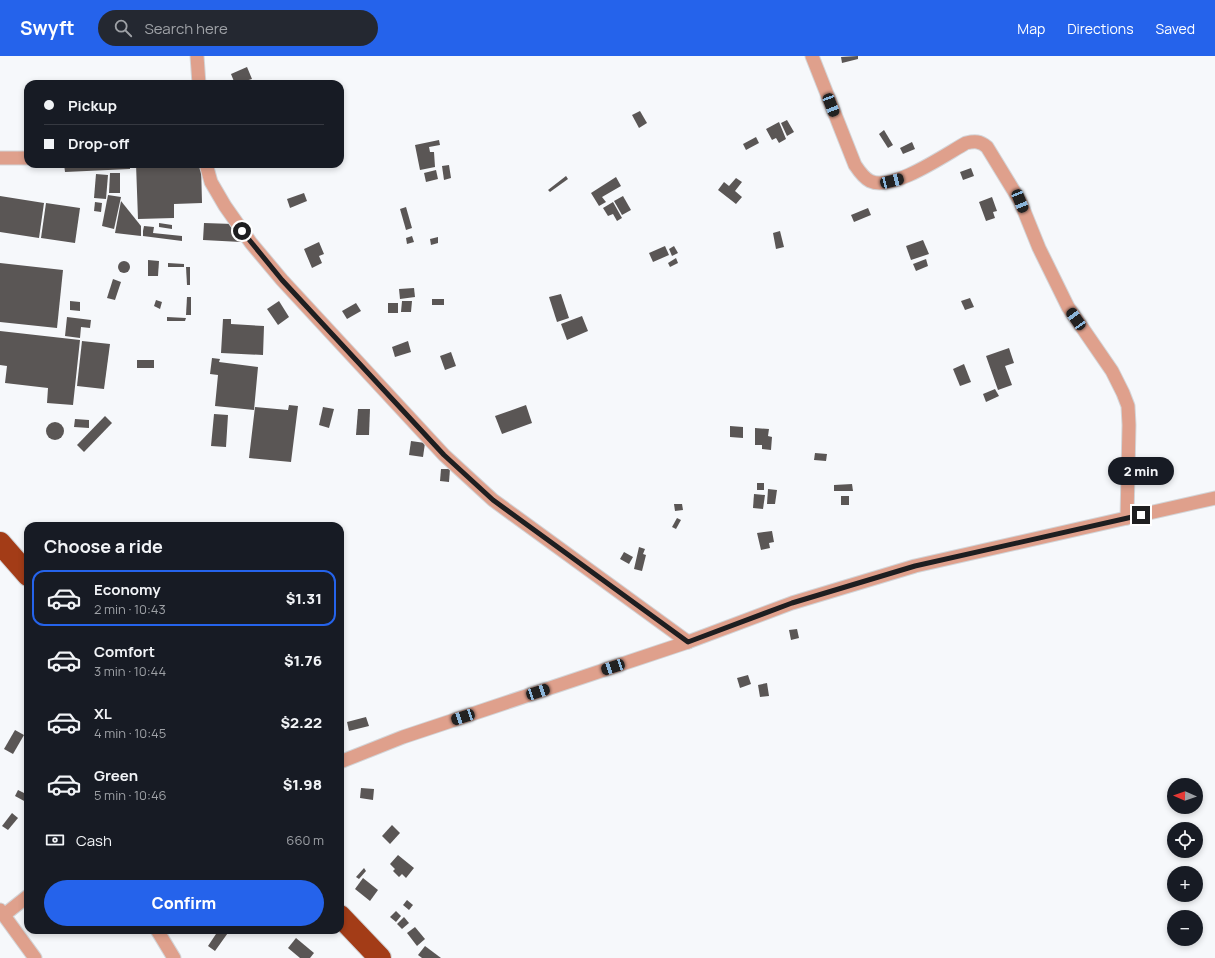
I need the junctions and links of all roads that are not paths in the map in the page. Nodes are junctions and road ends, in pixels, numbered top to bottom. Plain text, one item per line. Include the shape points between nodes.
1 (197, 56) edge
2 (812, 56) edge
3 (199, 80) edge
4 (0, 158) edge
5 (24, 158) edge
6 (207, 168) edge
7 (1215, 498) edge
8 (1127, 518) junction
9 (0, 543) edge
10 (24, 570) edge
11 (688, 642) junction
12 (344, 760) edge
13 (24, 899) edge
14 (2, 913) edge
15 (344, 920) edge
16 (159, 934) edge
17 (35, 958) edge
18 (174, 958) edge
19 (380, 958) edge

1 - 3 street
2 - 8 street via 855,165 871,182 884,183 901,179 966,142 982,143 987,148 1020,201 1039,248 1068,307 1112,371 1128,406
4 - 5 street
6 - 11 street via 211,182 221,200 250,243 444,455 493,500
7 - 8 street
8 - 11 street via 915,566 792,603
9 - 10 highway
11 - 12 street via 404,737
13 - 14 street
14 - 17 street
15 - 19 highway
16 - 18 street

